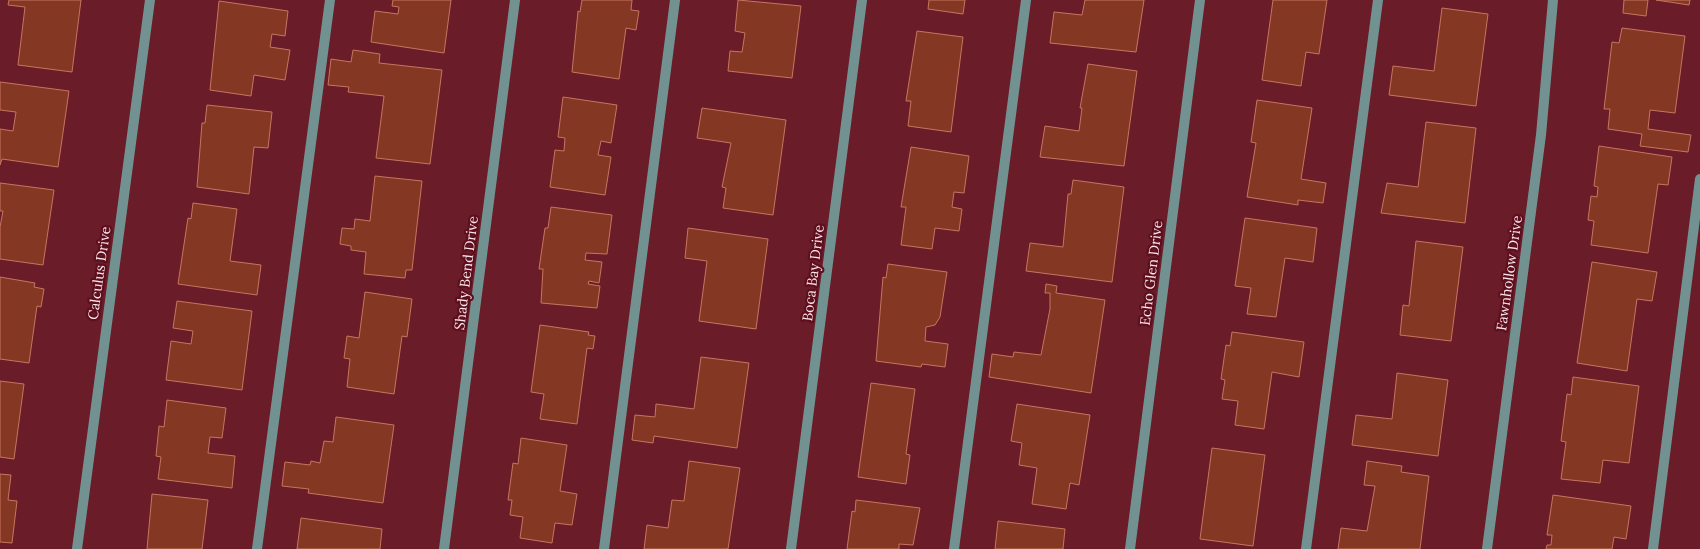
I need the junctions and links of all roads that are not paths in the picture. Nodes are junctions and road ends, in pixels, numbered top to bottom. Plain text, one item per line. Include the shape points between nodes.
1 (150, 0) edge
2 (330, 0) edge
3 (515, 0) edge
4 (675, 0) edge
5 (862, 0) edge
6 (1026, 0) edge
7 (1200, 0) edge
8 (1378, 0) edge
9 (1554, 0) edge
10 (1700, 179) edge
11 (76, 549) edge
12 (257, 549) edge
13 (444, 549) edge
14 (604, 549) edge
15 (791, 549) edge
16 (954, 549) edge
17 (1130, 549) edge
18 (1306, 549) edge
19 (1487, 549) edge
20 (1653, 549) edge

1 - 11 street, Calculus Drive
2 - 12 street
3 - 13 street, Shady Bend Drive
4 - 14 street
5 - 15 street, Boca Bay Drive
6 - 16 street
7 - 17 street, Echo Glen Drive
8 - 18 street
9 - 19 street, Fawnhollow Drive via 1541,136
10 - 20 street

